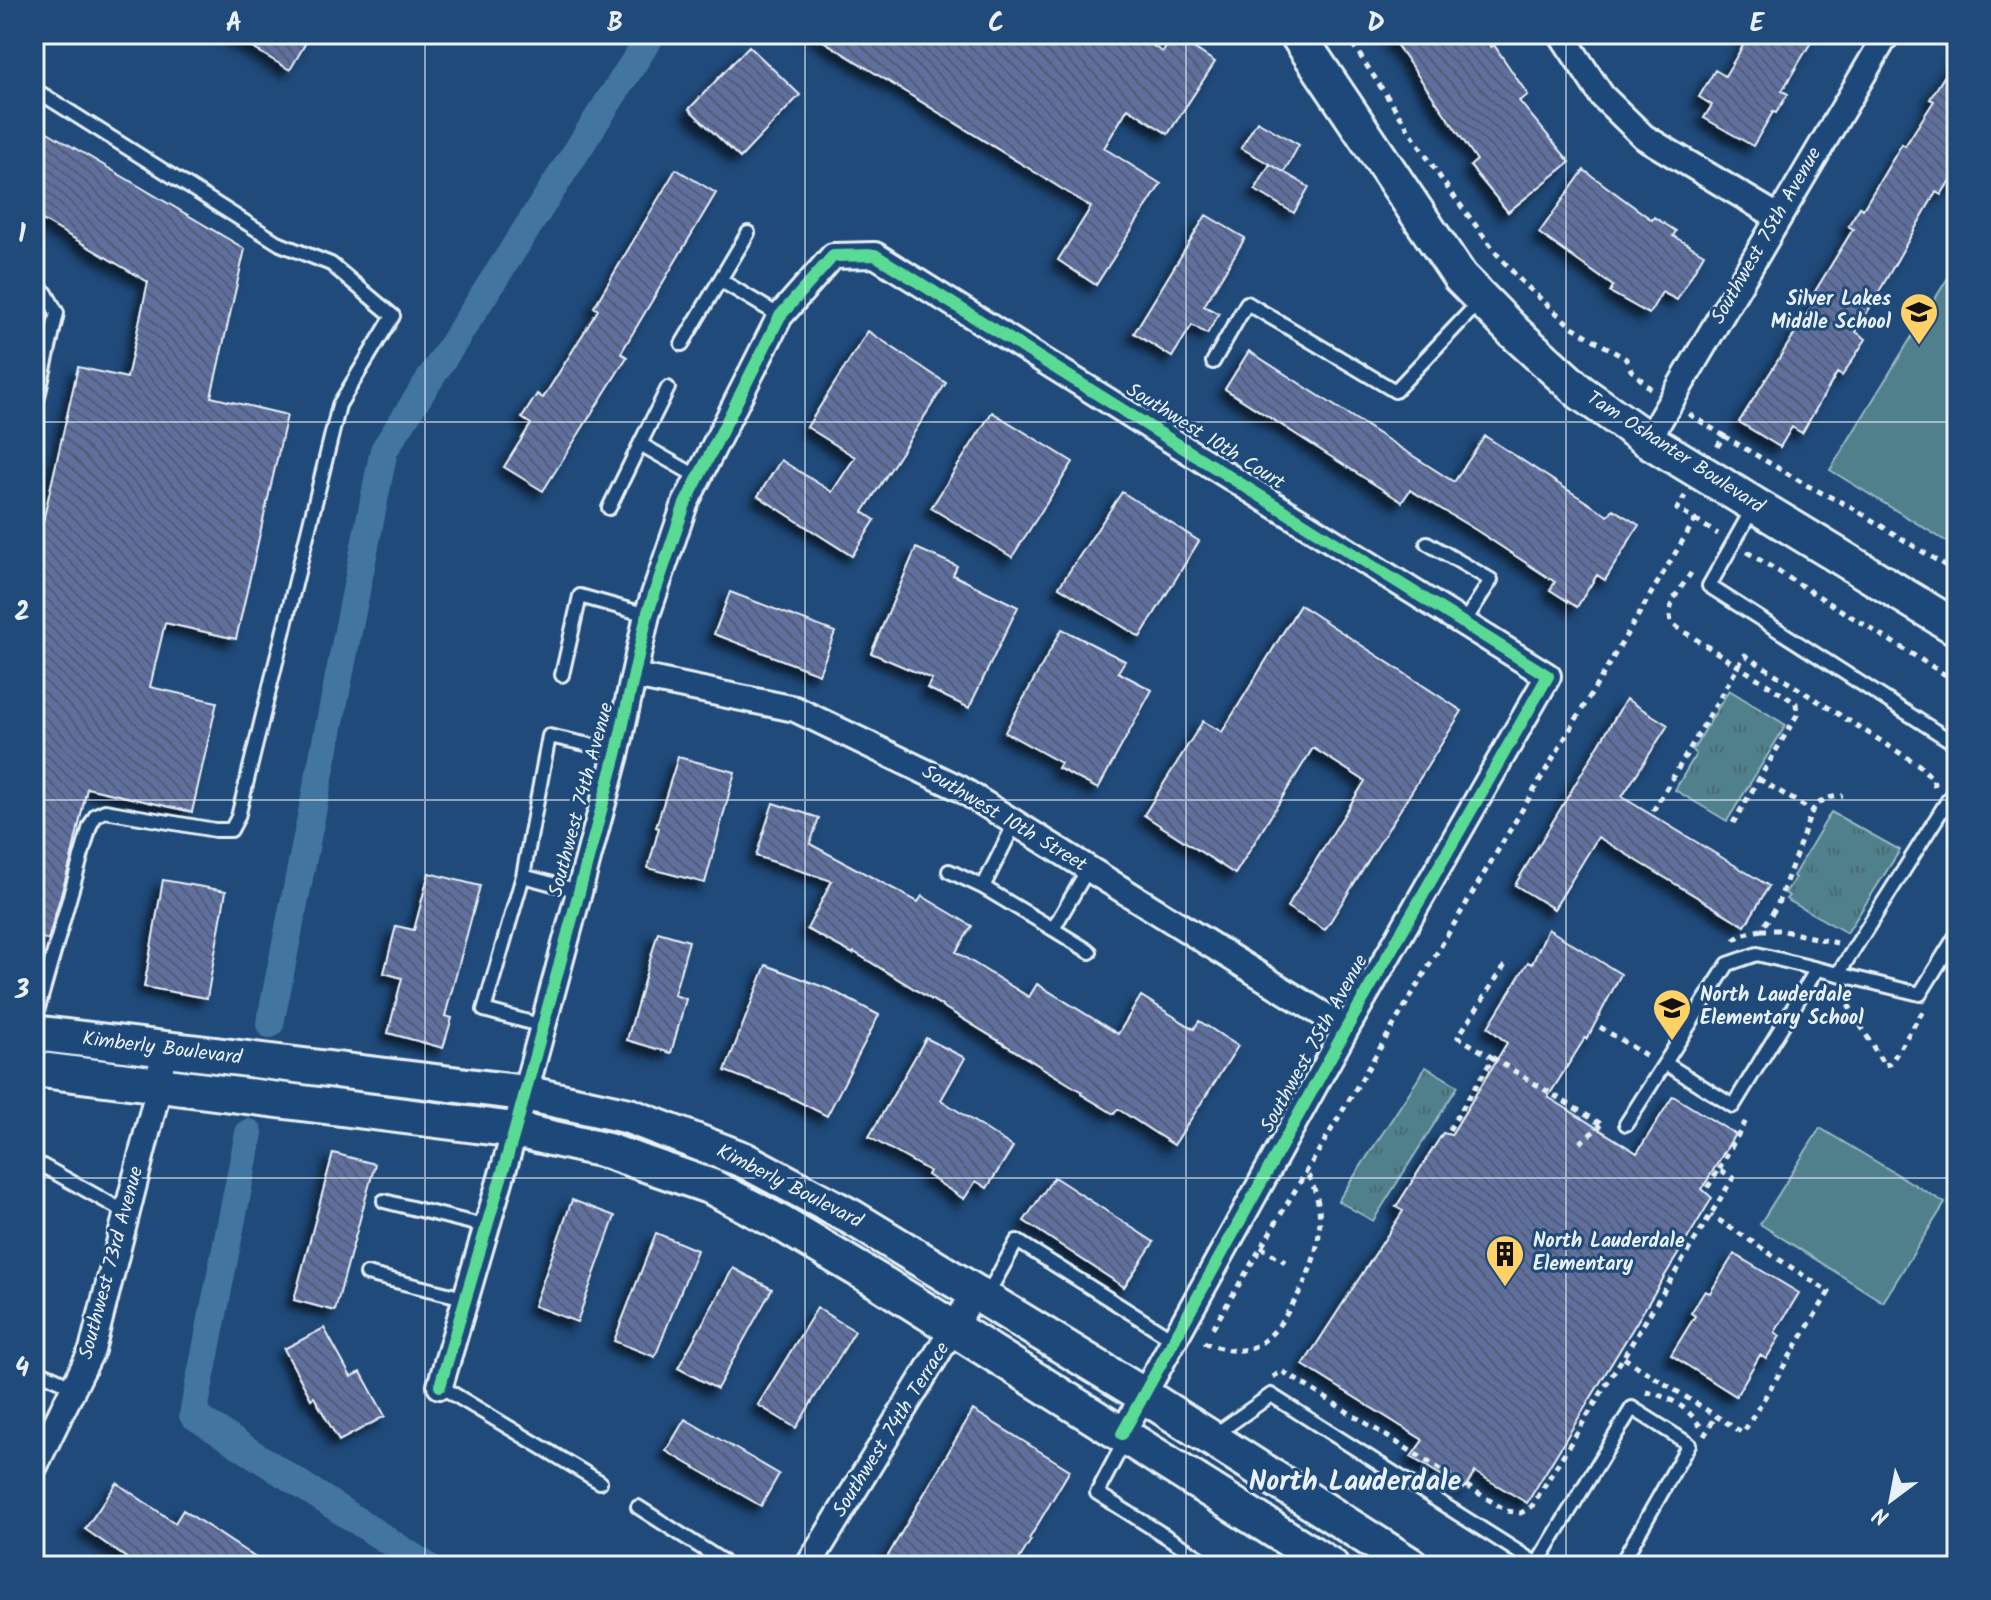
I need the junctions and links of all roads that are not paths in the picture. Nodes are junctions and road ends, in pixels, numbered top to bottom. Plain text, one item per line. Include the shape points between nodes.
1 (1297, 34) edge
2 (1561, 34) edge
3 (1887, 34) edge
4 (34, 89) edge
5 (1778, 217) junction
6 (748, 233) dead end
7 (833, 256) joint
8 (720, 280) junction
9 (34, 286) edge
10 (1482, 299) junction
11 (780, 316) junction
12 (682, 344) dead end
13 (1213, 362) dead end
14 (668, 388) dead end
15 (34, 414) edge
16 (1648, 440) junction
17 (640, 444) junction
18 (698, 477) junction
19 (1755, 505) junction
20 (609, 508) dead end
21 (1427, 543) dead end
22 (647, 615) junction
23 (1463, 624) junction
24 (1957, 628) edge
25 (562, 675) dead end
26 (635, 676) junction
27 (1548, 676) joint
28 (1957, 745) edge
29 (617, 751) junction
30 (1957, 786) edge
31 (1015, 823) junction
32 (1088, 869) junction
33 (949, 871) dead end
34 (523, 876) junction
35 (983, 887) junction
36 (579, 891) junction
37 (1053, 929) junction
38 (1957, 934) edge
39 (1090, 952) dead end
40 (1829, 972) junction
41 (40, 974) edge
42 (34, 1022) edge
43 (543, 1026) junction
44 (1346, 1029) junction
45 (34, 1033) edge
46 (163, 1049) junction
47 (1665, 1063) junction
48 (34, 1069) edge
49 (159, 1086) junction
50 (525, 1093) junction
51 (1626, 1124) dead end
52 (515, 1130) junction
53 (34, 1161) edge
54 (384, 1201) dead end
55 (127, 1213) junction
56 (488, 1227) junction
57 (367, 1274) dead end
58 (980, 1295) junction
59 (468, 1299) junction
60 (955, 1329) junction
61 (1174, 1340) junction
62 (34, 1369) edge
63 (440, 1386) joint
64 (74, 1387) junction
65 (1143, 1395) junction
66 (1124, 1436) junction
67 (1210, 1438) junction
68 (34, 1468) edge
69 (600, 1482) dead end
70 (638, 1507) dead end
71 (1321, 1563) edge
72 (1538, 1565) edge
73 (726, 1566) edge
74 (808, 1566) edge
75 (1213, 1566) edge
76 (1412, 1566) edge
77 (1620, 1566) edge

1 - 10 street, Tam Oshanter Boulevard via 1460,277
2 - 5 street via 1602,96 1644,137
3 - 5 street, Southwest 75th Avenue
4 - 41 lane via 280,244 331,264 393,316 339,405 238,817 231,830 215,830 105,811 96,815
5 - 16 street, Southwest 75th Avenue
6 - 8 lane
7 - 11 street, Southwest 74th Avenue
7 - 23 street, Southwest 10th Court via 875,255
8 - 11 lane
8 - 12 lane
9 - 15 lane via 46,293 57,313
10 - 13 lane via 1395,391 1247,303
10 - 16 street, Tam Oshanter Boulevard via 1580,392
11 - 18 street, Southwest 74th Avenue
14 - 17 lane
16 - 19 street, Tam Oshanter Boulevard
17 - 18 lane
17 - 20 lane
18 - 22 street, Southwest 74th Avenue
19 - 24 street, Tam Oshanter Boulevard
19 - 28 lane via 1709,586
21 - 23 lane via 1491,580
22 - 25 lane via 580,596
22 - 26 street, Southwest 74th Avenue
23 - 27 street, Southwest 10th Court
26 - 29 street, Southwest 74th Avenue
26 - 31 street, Southwest 10th Street via 795,709 959,788
27 - 44 street, Southwest 75th Avenue
29 - 34 lane via 549,736
29 - 36 street, Southwest 74th Avenue
30 - 40 lane
31 - 32 street, Southwest 10th Street
31 - 35 lane
32 - 37 lane
32 - 44 street, Southwest 10th Street
33 - 35 lane
34 - 36 lane
34 - 43 lane via 484,1010
35 - 37 lane
36 - 43 street, Southwest 74th Avenue
37 - 39 lane
38 - 40 lane via 1920,994
40 - 47 lane via 1757,954 1728,964
40 - 47 lane via 1733,1106
41 - 42 lane
43 - 50 street, Southwest 74th Avenue
44 - 61 street, Southwest 75th Avenue
45 - 46 street, Kimberly Boulevard
46 - 49 street, Southwest 73rd Avenue
46 - 50 street, Kimberly Boulevard
47 - 51 lane
48 - 49 street, Kimberly Boulevard
49 - 52 street, Kimberly Boulevard
49 - 55 street, Southwest 73rd Avenue
50 - 52 street, Southwest 74th Avenue
50 - 58 street, Kimberly Boulevard via 629,1116 744,1160
52 - 56 street, Southwest 74th Avenue
52 - 60 street, Kimberly Boulevard via 608,1151 712,1187
53 - 55 lane
54 - 56 lane
55 - 64 street, Southwest 73rd Avenue via 92,1350
56 - 59 street, Southwest 74th Avenue
57 - 59 lane
58 - 60 street, Southwest 74th Terrace
58 - 61 lane via 1017,1241
58 - 65 street, Kimberly Boulevard
59 - 63 street, Southwest 74th Avenue
60 - 66 street, Kimberly Boulevard
60 - 74 street, Southwest 74th Terrace
61 - 65 street, Southwest 75th Avenue
62 - 64 lane
63 - 69 lane
64 - 68 street, Southwest 73rd Avenue
65 - 66 street, Southwest 75th Avenue
65 - 67 street, Kimberly Boulevard
66 - 71 street, Kimberly Boulevard
66 - 75 lane via 1097,1493
67 - 72 lane via 1271,1395
67 - 76 street, Kimberly Boulevard
70 - 73 lane
72 - 77 lane via 1632,1408 1689,1444

